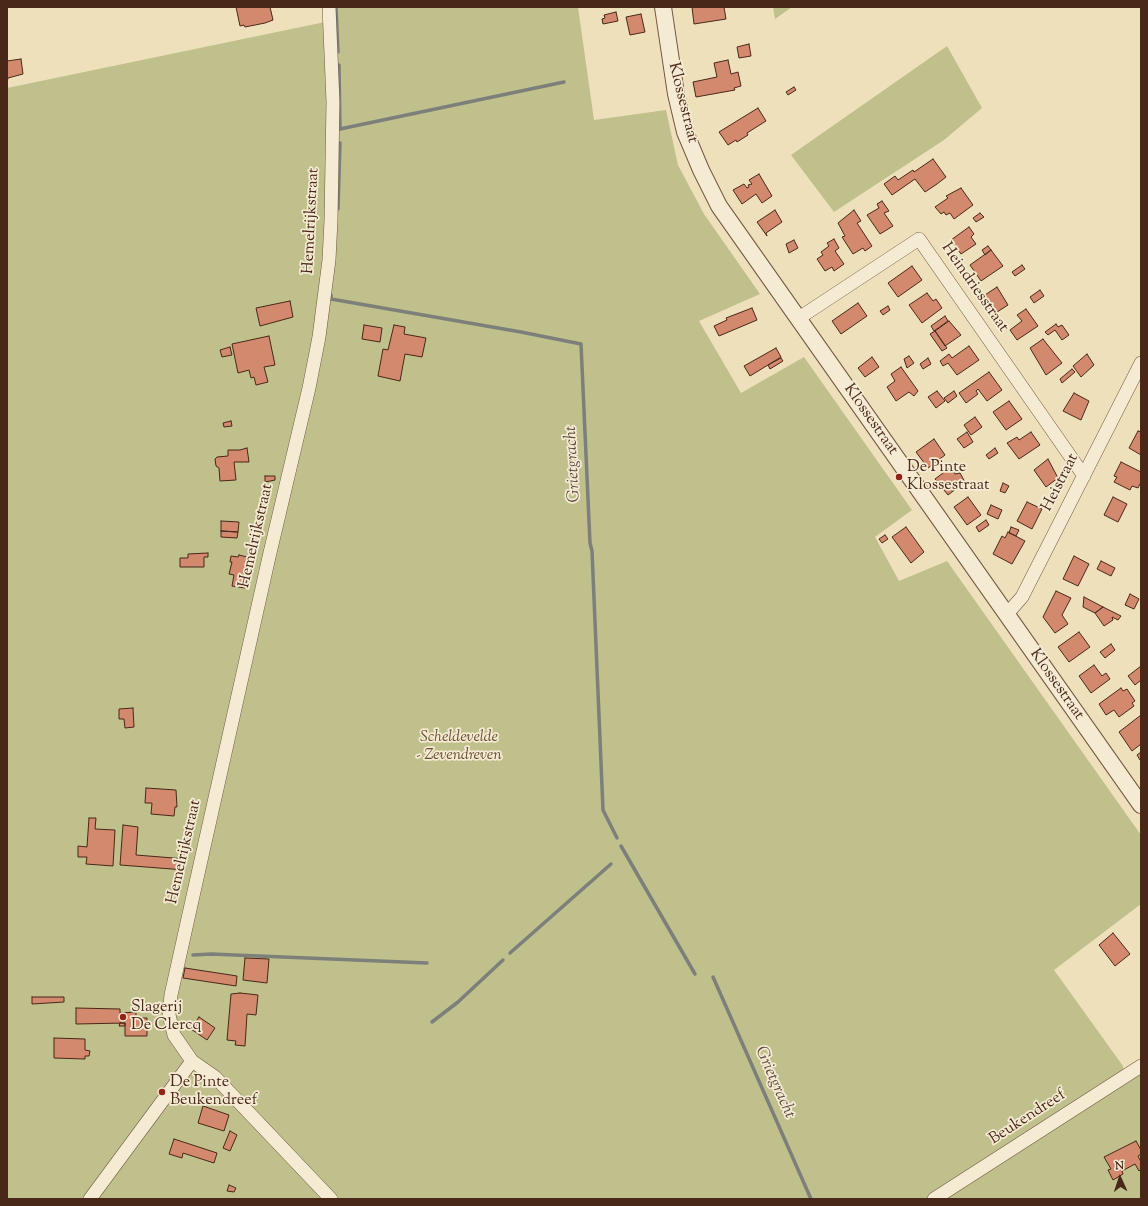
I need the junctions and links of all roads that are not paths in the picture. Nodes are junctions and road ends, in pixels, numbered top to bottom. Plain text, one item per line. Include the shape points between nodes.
1 (329, 7) edge
2 (663, 7) edge
3 (799, 318) junction
4 (1141, 363) edge
5 (1084, 476) junction
6 (1007, 614) junction
7 (1141, 805) edge
8 (192, 1061) junction
9 (1141, 1066) edge
10 (90, 1199) edge
11 (331, 1199) edge
12 (934, 1199) edge

1 - 8 street, Hemelrijkstraat via 333,102 329,260 309,388 259,599 171,996 169,1015 174,1035
2 - 3 street, Klossestraat via 676,94 685,132 701,170 719,206
3 - 5 street, Heindriesstraat via 919,239
3 - 6 street, Klossestraat
4 - 5 street, Heistraat
5 - 6 street, Heistraat via 1022,597
6 - 7 street, Klossestraat
8 - 10 street
8 - 11 street, Hemelrijkstraat via 214,1077
9 - 12 street, Beukendreef

